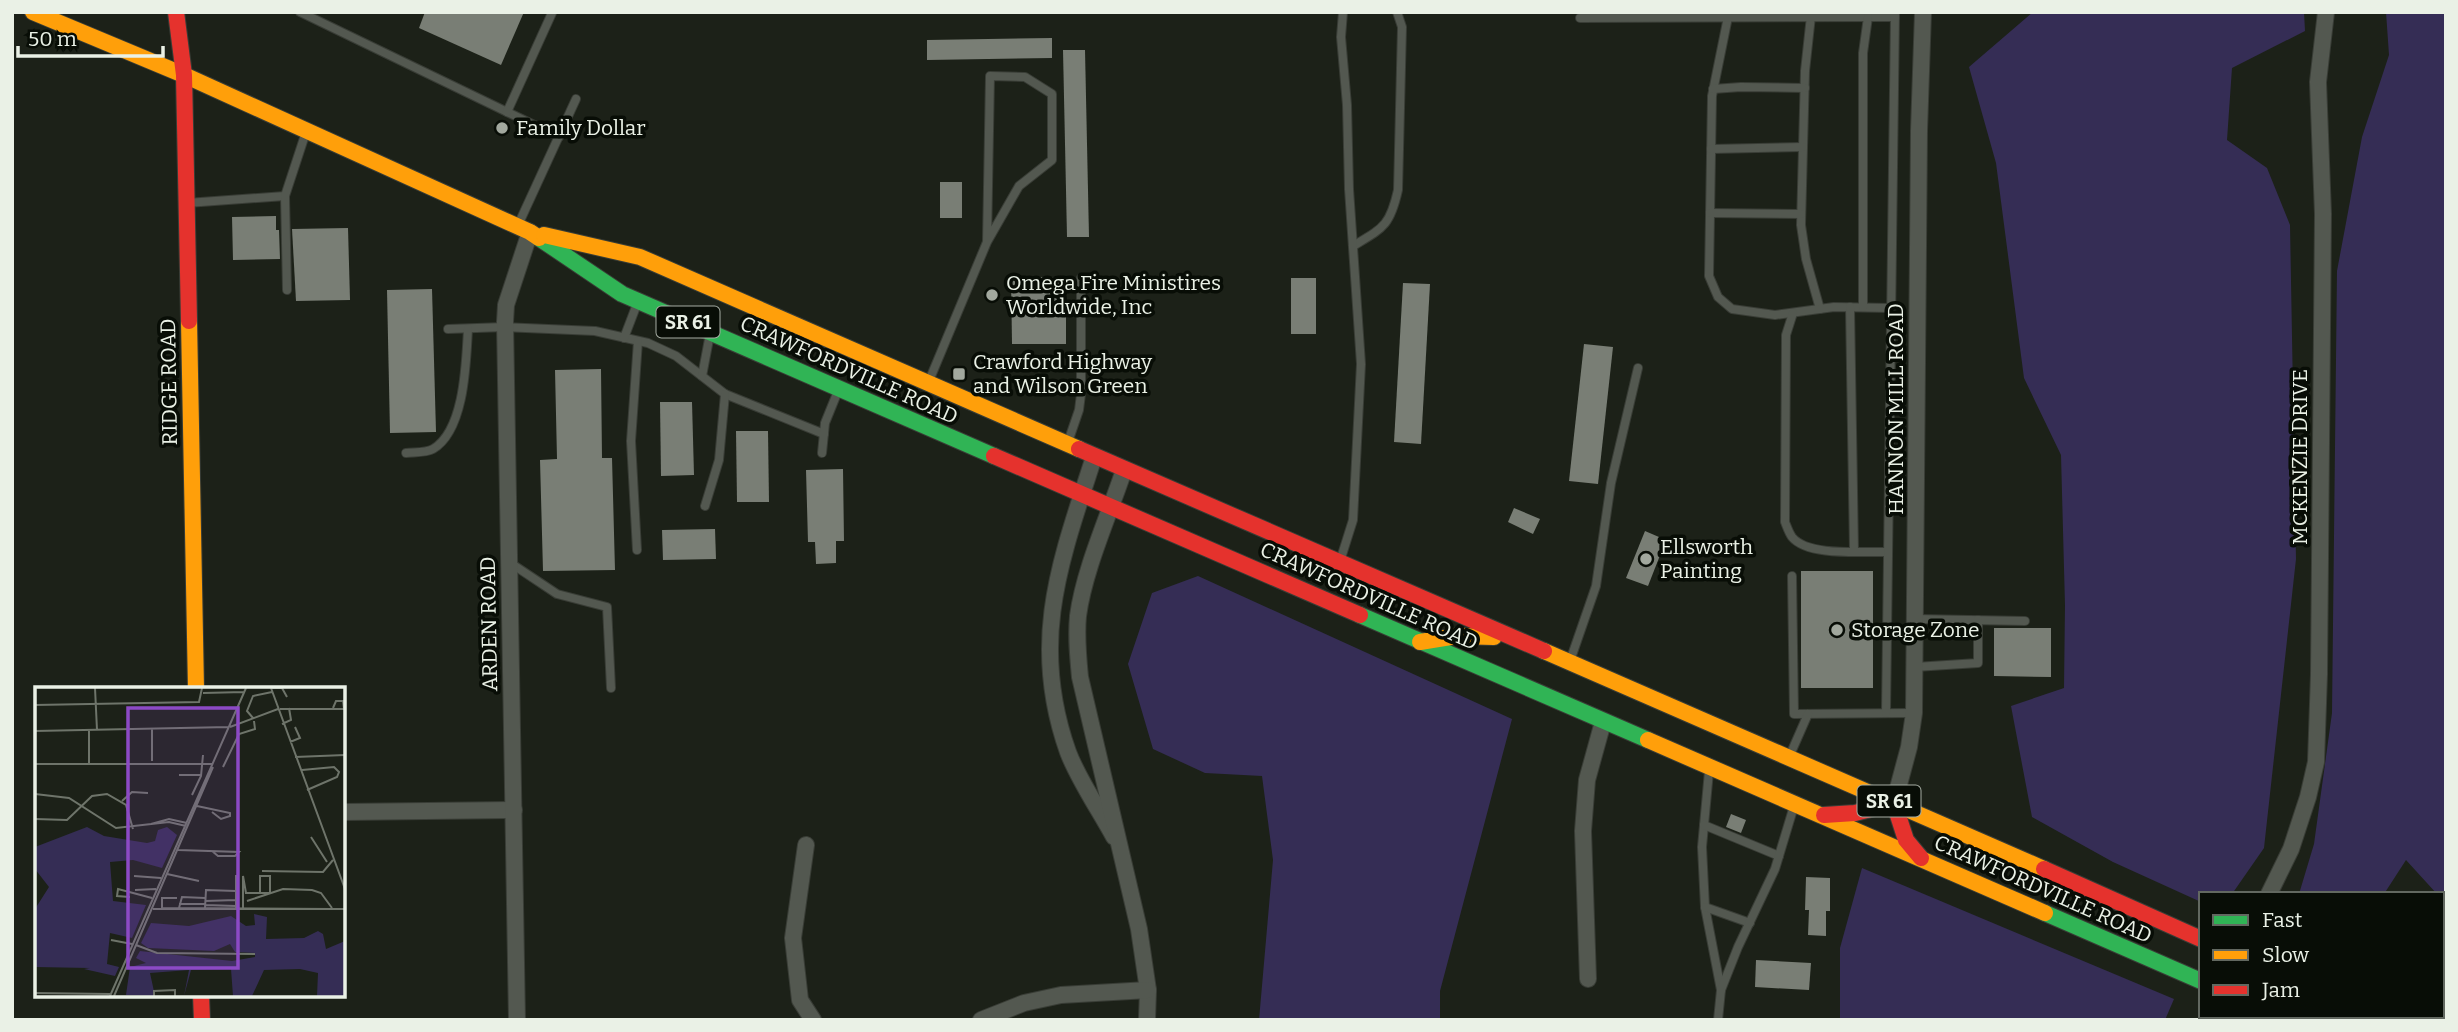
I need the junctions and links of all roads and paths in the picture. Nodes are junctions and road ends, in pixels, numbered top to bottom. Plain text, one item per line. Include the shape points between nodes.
1 (62, 12) edge
2 (176, 12) edge
3 (300, 12) edge
4 (1343, 12) edge
5 (1396, 12) edge
6 (1923, 12) edge
7 (2326, 12) edge
8 (552, 13) edge
9 (37, 14) edge
10 (1895, 15) edge
11 (1811, 16) junction
12 (1727, 17) junction
13 (1868, 17) junction
14 (1580, 18) dead end
15 (184, 75) junction
16 (1804, 88) junction
17 (1713, 89) junction
18 (576, 99) dead end
19 (508, 112) junction
20 (306, 131) junction
21 (559, 137) junction
22 (1803, 147) junction
23 (1711, 149) junction
24 (285, 196) junction
25 (186, 203) junction
26 (1710, 213) junction
27 (1801, 214) junction
28 (523, 229) junction
29 (987, 242) junction
30 (1353, 246) junction
31 (1081, 278) dead end
32 (287, 290) dead end
33 (638, 301) junction
34 (1850, 307) junction
35 (1863, 307) junction
36 (1891, 308) junction
37 (1820, 309) junction
38 (1793, 313) junction
39 (505, 327) junction
40 (448, 329) dead end
41 (468, 329) junction
42 (711, 332) junction
43 (624, 338) junction
44 (638, 341) junction
45 (1638, 368) dead end
46 (702, 376) junction
47 (928, 384) junction
48 (839, 388) junction
49 (725, 394) junction
50 (824, 434) junction
51 (1068, 445) junction
52 (406, 453) dead end
53 (822, 453) dead end
54 (1094, 457) junction
55 (1124, 470) junction
56 (1082, 494) junction
57 (705, 506) dead end
58 (1111, 506) junction
59 (637, 550) dead end
60 (1854, 551) junction
61 (1888, 552) junction
62 (509, 562) junction
63 (1339, 564) junction
64 (1792, 576) dead end
65 (1289, 584) junction
66 (1384, 584) junction
67 (1366, 589) dead end
68 (1339, 591) dead end
69 (1915, 619) junction
70 (1978, 620) junction
71 (2025, 621) dead end
72 (1512, 639) junction
73 (1419, 642) junction
74 (1569, 663) junction
75 (1914, 667) junction
76 (1080, 677) junction
77 (1052, 680) junction
78 (195, 687) edge
79 (611, 688) dead end
80 (1886, 713) junction
81 (1914, 713) junction
82 (1808, 714) junction
83 (1603, 722) junction
84 (1788, 758) junction
85 (1709, 768) junction
86 (1894, 803) junction
87 (1795, 805) junction
88 (514, 810) junction
89 (345, 812) edge
90 (1820, 815) junction
91 (1704, 825) junction
92 (806, 845) dead end
93 (1779, 856) junction
94 (1124, 857) junction
95 (1921, 858) junction
96 (2270, 892) edge
97 (1704, 908) junction
98 (1749, 923) junction
99 (2199, 938) edge
100 (1588, 979) dead end
101 (2199, 980) edge
102 (1148, 990) junction
103 (1721, 990) junction
104 (201, 997) edge
105 (202, 1020) edge
106 (517, 1020) edge
107 (813, 1020) edge
108 (981, 1020) edge
109 (1147, 1020) edge
110 (1718, 1020) edge

1 - 9 main road
2 - 15 main road, RIDGE ROAD
3 - 19 lane
4 - 30 lane via 1340,37
5 - 30 lane via 1402,27 1398,190 1383,228
6 - 69 street, HANNON MILL ROAD
7 - 96 street, MCKENZIE DRIVE via 2318,82 2323,228 2316,762 2291,849
8 - 19 lane
9 - 15 main road, CRAWFORDVILLE ROAD / SR 61
10 - 13 lane
10 - 36 lane
11 - 12 lane
11 - 13 lane
11 - 16 lane
12 - 14 lane
12 - 17 lane
13 - 35 lane via 1863,53
15 - 20 main road, CRAWFORDVILLE ROAD / SR 61
15 - 25 main road, RIDGE ROAD
16 - 17 lane
16 - 22 lane
17 - 23 lane
18 - 21 lane
19 - 21 lane
20 - 24 lane
20 - 28 main road, CRAWFORDVILLE ROAD / SR 61
21 - 28 lane
22 - 23 lane
22 - 27 lane
23 - 26 lane
24 - 25 lane
24 - 32 lane
25 - 78 main road, RIDGE ROAD
26 - 27 lane
26 - 38 lane via 1709,276 1718,297 1732,309
27 - 37 lane via 1806,259
28 - 33 main road, CRAWFORDVILLE ROAD / SR 61
28 - 39 street, ARDEN ROAD
28 - 47 main road, CRAWFORDVILLE ROAD / SR 61 via 640,257
29 - 29 lane via 990,76 1026,77 1052,94 1052,160 1019,186
29 - 47 lane
30 - 63 lane via 1361,364 1353,520
31 - 51 lane via 1081,394
33 - 42 main road, CRAWFORDVILLE ROAD / SR 61
33 - 43 lane
34 - 35 lane
34 - 37 lane
34 - 60 lane
35 - 36 lane
36 - 61 lane
37 - 38 lane
38 - 60 lane via 1786,335 1785,522 1793,538 1803,545
39 - 41 lane
39 - 43 lane via 595,331
39 - 62 street, ARDEN ROAD
40 - 41 lane
41 - 52 lane via 466,375 453,423 431,451
42 - 46 lane
42 - 48 main road, CRAWFORDVILLE ROAD / SR 61
43 - 44 lane
44 - 46 lane via 676,356
44 - 59 lane via 631,441
45 - 74 lane via 1611,483 1597,586
46 - 49 lane
47 - 51 main road, CRAWFORDVILLE ROAD / SR 61
48 - 50 lane
48 - 56 main road, CRAWFORDVILLE ROAD / SR 61
49 - 50 lane
49 - 57 lane via 719,460
50 - 53 lane
51 - 54 main road, CRAWFORDVILLE ROAD / SR 61
54 - 55 main road, CRAWFORDVILLE ROAD / SR 61
54 - 56 street
55 - 58 street
55 - 63 main road, CRAWFORDVILLE ROAD / SR 61
56 - 58 main road, CRAWFORDVILLE ROAD / SR 61
56 - 77 street via 1062,555 1050,620
58 - 65 main road, CRAWFORDVILLE ROAD / SR 61
58 - 76 street via 1079,616
60 - 61 lane
61 - 80 lane
62 - 79 lane via 557,594 607,607
62 - 88 street, ARDEN ROAD
63 - 66 main road, CRAWFORDVILLE ROAD / SR 61
64 - 82 lane via 1794,714
65 - 68 main road
65 - 73 main road, CRAWFORDVILLE ROAD / SR 61
66 - 67 main road
66 - 72 main road, CRAWFORDVILLE ROAD / SR 61
69 - 70 lane
69 - 75 street, HANNON MILL ROAD
70 - 71 lane
70 - 75 lane via 1978,663
72 - 73 main road via 1475,634
72 - 74 main road, CRAWFORDVILLE ROAD / SR 61
73 - 83 main road, CRAWFORDVILLE ROAD / SR 61
74 - 84 main road, CRAWFORDVILLE ROAD / SR 61
75 - 81 street, HANNON MILL ROAD
76 - 77 street
76 - 94 street
77 - 94 street via 1069,754
80 - 81 lane
80 - 82 lane
81 - 86 street, HANNON MILL ROAD
82 - 84 lane
83 - 85 main road, CRAWFORDVILLE ROAD / SR 61
83 - 100 street via 1587,780 1583,831
84 - 86 main road, CRAWFORDVILLE ROAD / SR 61
85 - 87 main road, CRAWFORDVILLE ROAD / SR 61
85 - 91 lane
86 - 90 main road via 1855,813
86 - 95 main road via 1906,840
86 - 99 main road, CRAWFORDVILLE ROAD / SR 61
87 - 90 main road, CRAWFORDVILLE ROAD / SR 61
87 - 93 lane
88 - 89 street
88 - 106 street, ARDEN ROAD
90 - 95 main road, CRAWFORDVILLE ROAD / SR 61
91 - 93 lane
91 - 97 lane
92 - 107 street via 793,938 800,1000
93 - 98 lane
94 - 102 street
95 - 101 main road, CRAWFORDVILLE ROAD / SR 61
97 - 98 lane
97 - 103 lane
98 - 103 lane
102 - 108 street via 1061,995
102 - 109 street
103 - 110 lane
104 - 105 main road

